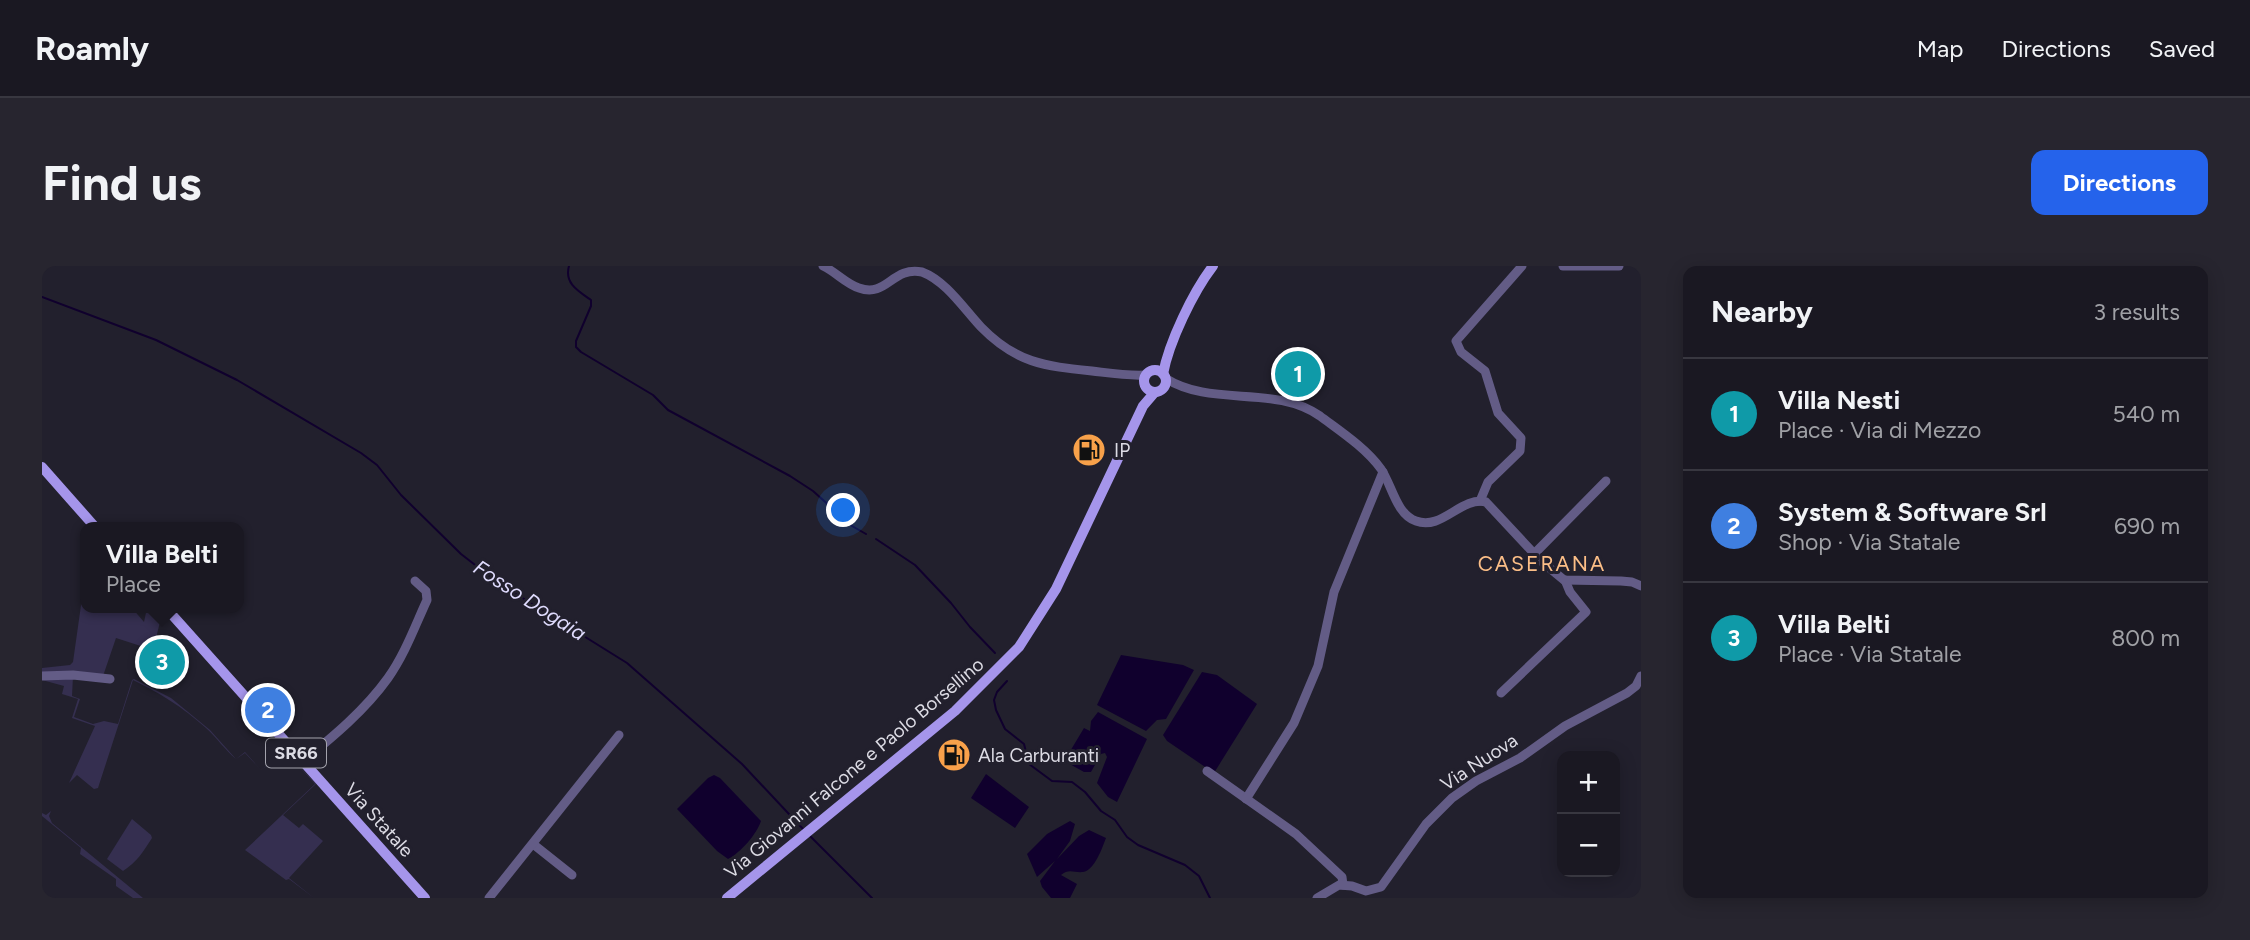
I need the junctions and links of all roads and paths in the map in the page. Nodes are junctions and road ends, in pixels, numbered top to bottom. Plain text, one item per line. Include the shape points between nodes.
1 (823, 266) edge
2 (1213, 266) edge
3 (1522, 266) edge
4 (1563, 266) edge
5 (1619, 266) edge
6 (1152, 380) junction
7 (42, 467) edge
8 (1383, 472) junction
9 (1606, 481) dead end
10 (1480, 500) junction
11 (91, 522) edge
12 (1534, 554) junction
13 (1565, 580) junction
14 (415, 581) dead end
15 (1641, 586) edge
16 (170, 613) edge
17 (1641, 676) edge
18 (42, 677) edge
19 (110, 679) dead end
20 (1501, 693) dead end
21 (619, 734) dead end
22 (303, 761) junction
23 (1207, 771) dead end
24 (1246, 799) junction
25 (533, 844) junction
26 (572, 875) dead end
27 (1343, 885) junction
28 (425, 898) edge
29 (489, 898) edge
30 (727, 898) edge
31 (1317, 898) edge

1 - 6 street via 858,288 873,290 902,271 926,274 995,341 1024,359
2 - 6 main road
3 - 10 street via 1456,341 1461,352 1485,371 1498,413 1521,438 1521,449 1488,482
4 - 5 street
6 - 8 street via 1306,407 1372,458
6 - 30 main road, Via Giovanni Falcone e Paolo Borsellino via 1056,589 1019,647 956,711
7 - 11 main road
8 - 10 street via 1402,510 1418,522 1434,522
8 - 24 street via 1334,592 1318,666 1294,723
9 - 12 street
10 - 12 street via 1489,504
12 - 13 street
13 - 15 street
13 - 20 street via 1586,612
14 - 22 street via 426,591 427,600 389,677 369,703
16 - 22 main road, Via Statale / SR66
17 - 27 street, Via Nuova via 1628,693 1564,726 1452,798 1426,824 1381,887 1367,891
18 - 19 street
21 - 25 street
22 - 28 main road, Via Statale / SR66
23 - 24 street
24 - 27 street via 1296,834 1342,877
25 - 26 street
25 - 29 street
27 - 31 street

